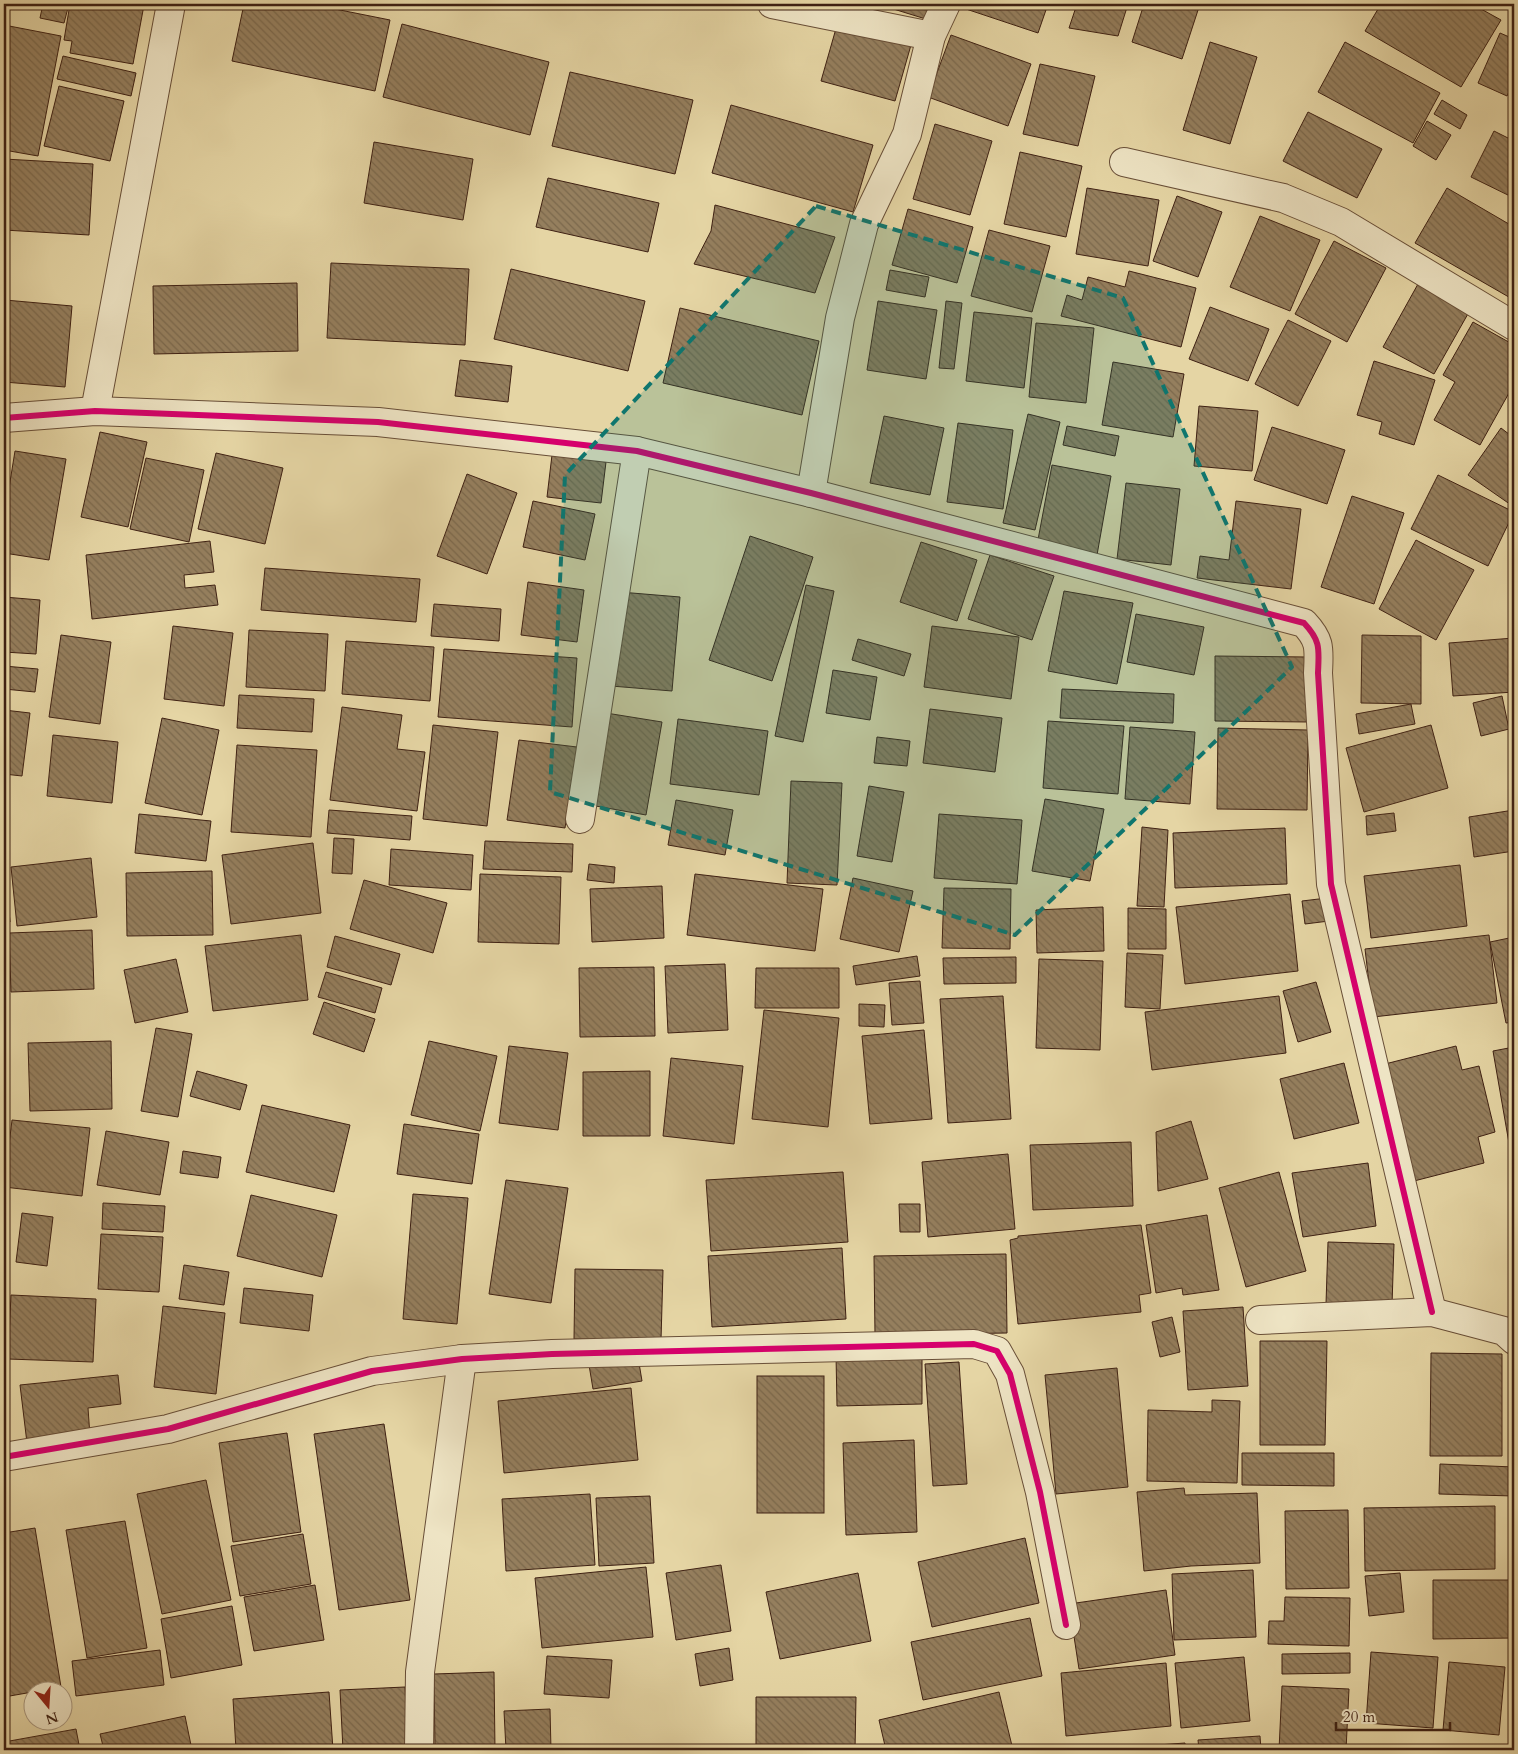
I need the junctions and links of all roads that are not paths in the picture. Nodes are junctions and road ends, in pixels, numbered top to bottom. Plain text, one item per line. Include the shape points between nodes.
1 (772, 4) edge
2 (946, 4) edge
3 (166, 5) edge
4 (930, 36) junction
5 (1124, 162) dead end
6 (1514, 326) edge
7 (95, 411) junction
8 (4, 418) edge
9 (637, 451) junction
10 (811, 493) junction
11 (580, 819) dead end
12 (1432, 1312) junction
13 (1260, 1320) dead end
14 (1514, 1340) edge
15 (462, 1359) junction
16 (4, 1457) edge
17 (1066, 1625) dead end
18 (419, 1750) edge

1 - 4 street
2 - 4 street
3 - 7 street
4 - 10 street via 907,134 864,224 840,318
5 - 6 street via 1283,198 1341,222
7 - 8 street
7 - 9 street via 378,422
9 - 10 street
9 - 11 street
10 - 12 street via 1290,618 1304,623 1314,635 1319,650 1331,884
12 - 13 street
12 - 14 street via 1504,1331
15 - 16 street via 372,1371 168,1429
15 - 17 street via 964,1344 997,1351 1010,1374 1040,1492
15 - 18 street via 420,1672

